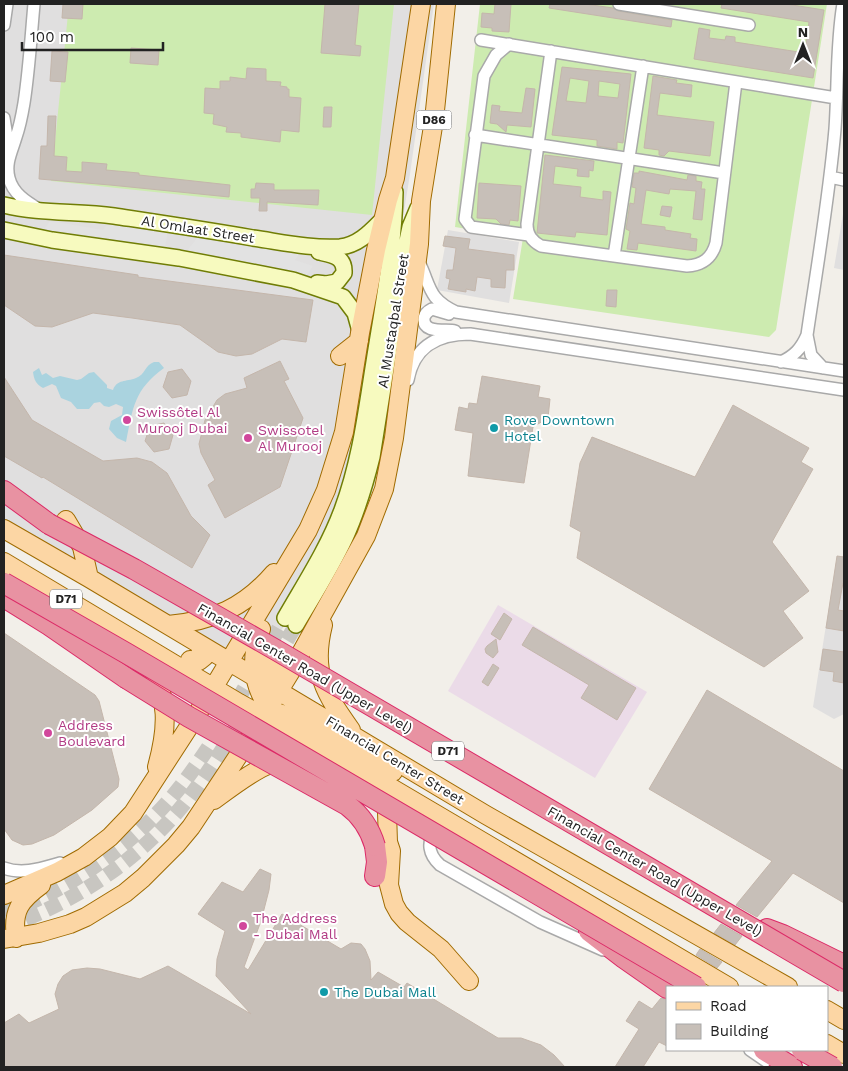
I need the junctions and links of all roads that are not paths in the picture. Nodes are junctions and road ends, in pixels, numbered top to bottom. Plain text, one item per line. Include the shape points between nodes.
1 (7, 4) edge
2 (34, 4) edge
3 (422, 4) edge
4 (446, 4) edge
5 (619, 4) edge
6 (843, 4) edge
7 (669, 8) edge
8 (4, 25) edge
9 (749, 26) dead end
10 (481, 40) dead end
11 (509, 44) junction
12 (551, 51) junction
13 (642, 66) junction
14 (841, 71) edge
15 (736, 82) junction
16 (836, 98) junction
17 (4, 118) edge
18 (839, 128) edge
19 (475, 136) junction
20 (538, 145) junction
21 (4, 156) edge
22 (629, 159) junction
23 (6, 167) edge
24 (724, 173) junction
25 (830, 177) junction
26 (395, 178) junction
27 (844, 180) edge
28 (421, 201) junction
29 (4, 205) edge
30 (42, 211) junction
31 (384, 218) junction
32 (4, 230) edge
33 (529, 235) junction
34 (300, 244) junction
35 (614, 256) junction
36 (418, 260) junction
37 (293, 280) junction
38 (473, 316) junction
39 (470, 334) junction
40 (807, 336) junction
41 (360, 337) junction
42 (340, 356) dead end
43 (781, 362) junction
44 (823, 368) junction
45 (844, 371) edge
46 (844, 390) edge
47 (396, 419) junction
48 (4, 491) edge
49 (4, 500) edge
50 (57, 522) junction
51 (4, 529) edge
52 (300, 542) junction
53 (4, 555) edge
54 (4, 562) edge
55 (89, 578) junction
56 (4, 583) edge
57 (4, 596) edge
58 (327, 608) junction
59 (168, 624) junction
60 (129, 636) junction
61 (199, 644) junction
62 (255, 656) junction
63 (190, 660) junction
64 (222, 674) junction
65 (289, 674) junction
66 (254, 676) junction
67 (279, 691) junction
68 (239, 702) junction
69 (202, 707) junction
70 (266, 712) junction
71 (290, 726) junction
72 (240, 731) junction
73 (354, 735) junction
74 (337, 758) junction
75 (368, 774) junction
76 (152, 785) junction
77 (204, 808) junction
78 (486, 815) junction
79 (450, 822) junction
80 (84, 857) junction
81 (4, 868) edge
82 (57, 872) junction
83 (375, 876) dead end
84 (4, 895) edge
85 (569, 913) junction
86 (747, 925) junction
87 (10, 938) edge
88 (844, 965) edge
89 (469, 981) dead end
90 (844, 982) edge
91 (694, 986) edge
92 (728, 986) edge
93 (786, 986) edge
94 (666, 989) edge
95 (666, 989) edge
96 (828, 1011) edge
97 (844, 1020) edge
98 (828, 1045) edge
99 (752, 1051) edge
100 (766, 1051) edge
101 (804, 1051) edge
102 (817, 1051) edge
103 (844, 1054) edge
104 (776, 1067) edge
105 (792, 1067) edge
106 (818, 1067) edge
107 (832, 1067) edge

1 - 8 street
2 - 23 street via 24,104
3 - 26 main road, Al Mustaqbal Street / D86
4 - 28 main road, Al Mustaqbal Street / D86 via 434,120
5 - 7 street
6 - 14 street via 838,40
7 - 9 street
10 - 11 street
11 - 12 street
11 - 19 street via 491,62 484,76
12 - 13 street
12 - 20 street
13 - 15 street
13 - 22 street
14 - 16 street
15 - 16 street
15 - 24 street
16 - 18 street
17 - 21 street via 7,137
18 - 25 street
19 - 20 street
19 - 33 street via 466,222 471,226
20 - 22 street
20 - 33 street via 527,224
22 - 24 street
22 - 35 street
23 - 30 street via 15,191
24 - 35 street via 716,243 714,251 703,263 687,266
25 - 27 street
25 - 40 street
26 - 28 main road, Al Mustaqbal Street / D86 via 387,282 354,474 328,543 291,621 336,556 361,498 372,458 407,241
26 - 31 main road
28 - 36 main road
29 - 30 main road, Al Omlaat Street
30 - 34 main road, Al Omlaat Street via 113,216
31 - 34 main road, Al Omlaat Street via 353,244 339,247
31 - 41 main road
32 - 37 main road
33 - 35 street via 542,246
34 - 37 main road via 338,257 344,273 332,284
36 - 38 street via 428,288 440,303 456,312
36 - 47 main road
37 - 41 main road via 343,297 355,313
38 - 39 street via 432,309 424,316 426,326 431,329
38 - 43 street
39 - 46 street
39 - 47 street via 443,336 421,352 412,365 404,404
40 - 43 street via 796,353
40 - 44 street via 811,355
41 - 42 main road
41 - 52 main road via 337,458 321,504
43 - 44 street
44 - 45 street
47 - 58 main road via 388,472 376,513 359,552
48 - 50 highway
49 - 50 highway
50 - 55 main road via 82,547
50 - 86 highway, Financial Center Road (Upper Level) / D71, bridge
51 - 55 main road, Financial Center Street / D71
52 - 59 main road via 262,587 246,600 204,619
52 - 62 main road via 290,578 262,627
52 - 64 main road
53 - 63 main road
54 - 60 main road, Financial Center Street / D71
55 - 59 main road, Financial Center Street / D71
56 - 85 highway, D71, bridge
57 - 83 highway, bridge via 164,702 347,805 365,823 375,846
58 - 65 main road
58 - 73 main road via 319,644 320,673 330,700
59 - 61 main road, Financial Center Street / D71
60 - 64 main road, Financial Center Street / D71
60 - 76 main road via 148,660 164,700 164,738
61 - 63 main road via 204,657 199,661
61 - 64 main road, Financial Center Street / D71
62 - 65 main road via 265,665
62 - 66 main road
63 - 64 main road
64 - 66 main road, Financial Center Street / D71
64 - 68 main road
64 - 69 main road
65 - 66 main road
65 - 67 main road
66 - 67 main road, Financial Center Street / D71
66 - 70 main road
67 - 70 main road
67 - 73 main road, Financial Center Street / D71
68 - 69 main road
68 - 70 main road, Financial Center Street
68 - 72 main road via 243,720
69 - 72 main road via 224,713
69 - 76 main road
70 - 71 main road, Financial Center Street
70 - 77 main road
71 - 74 main road, Financial Center Street
71 - 78 main road via 449,802
72 - 77 main road
73 - 78 main road, Financial Center Street / D71
74 - 75 main road, Financial Center Street
74 - 77 main road via 312,754 276,760 254,771
75 - 79 main road, Financial Center Street
75 - 89 main road via 381,788 386,804 394,904 407,922 441,949
76 - 80 main road via 122,825
77 - 87 main road via 160,862 106,906 70,924 39,934
78 - 93 main road, Financial Center Street / D71
79 - 92 main road, Financial Center Street
79 - 95 street via 437,829 430,839 430,851 440,865 540,922 605,951
80 - 81 street via 29,871
80 - 82 main road
82 - 84 main road
82 - 87 main road via 21,902
85 - 91 highway, D71, bridge
85 - 94 highway, bridge via 609,948
86 - 88 highway via 782,935
86 - 90 highway, Financial Center Road (Upper Level) / D71, bridge
96 - 97 main road
98 - 103 main road
99 - 104 street
100 - 105 highway
101 - 107 highway, bridge
102 - 106 street

